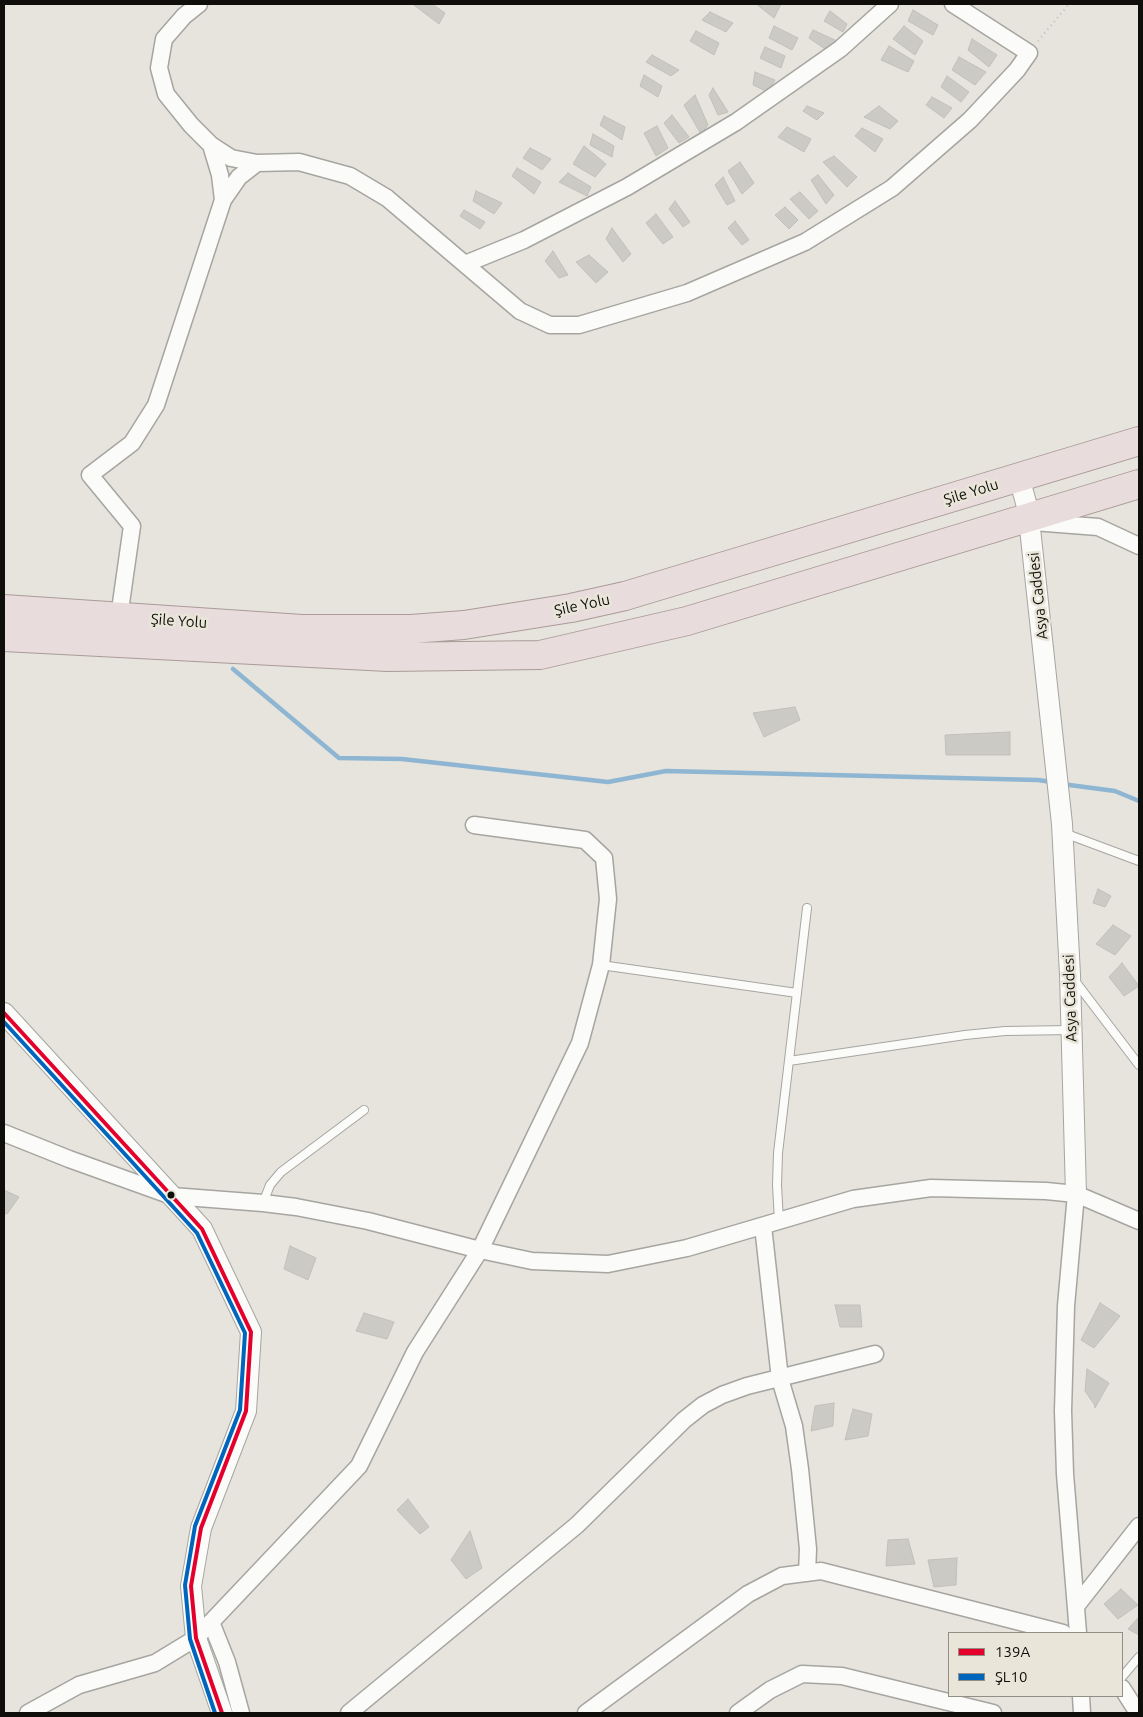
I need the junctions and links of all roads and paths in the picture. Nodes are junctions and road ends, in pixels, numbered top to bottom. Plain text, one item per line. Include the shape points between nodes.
1 (199, 4) edge
2 (890, 4) edge
3 (953, 4) edge
4 (1069, 4) edge
5 (1029, 53) junction
6 (211, 145) junction
7 (257, 163) junction
8 (223, 200) junction
9 (465, 264) junction
10 (1139, 441) edge
11 (1019, 477) junction
12 (1139, 484) edge
13 (1029, 519) junction
14 (1139, 546) edge
15 (4, 609) edge
16 (119, 617) junction
17 (4, 637) edge
18 (474, 825) dead end
19 (1063, 832) junction
20 (1139, 861) edge
21 (806, 908) dead end
22 (601, 965) junction
23 (1070, 975) junction
24 (797, 993) junction
25 (4, 1013) edge
26 (1071, 1030) junction
27 (789, 1061) junction
28 (1139, 1065) edge
29 (364, 1110) dead end
30 (4, 1132) edge
31 (1076, 1194) junction
32 (172, 1196) junction
33 (263, 1203) junction
34 (779, 1221) junction
35 (1139, 1221) edge
36 (763, 1226) junction
37 (480, 1250) junction
38 (875, 1354) dead end
39 (780, 1379) junction
40 (1139, 1526) edge
41 (807, 1573) junction
42 (1077, 1604) junction
43 (211, 1622) junction
44 (1059, 1632) edge
45 (1078, 1632) edge
46 (196, 1638) junction
47 (1139, 1657) edge
48 (1123, 1676) edge
49 (1123, 1690) edge
50 (1080, 1697) edge
51 (28, 1713) edge
52 (222, 1713) edge
53 (241, 1713) edge
54 (349, 1713) edge
55 (586, 1713) edge
56 (738, 1713) edge
57 (993, 1713) edge
58 (1082, 1713) edge
59 (1138, 1713) edge

1 - 6 street via 164,39 159,68 166,94
2 - 9 street via 840,49 736,122 627,187 524,240
3 - 5 street
4 - 5 path
5 - 9 street via 970,120 892,188 805,242 687,293 579,326 550,325 520,311
6 - 7 street via 231,158
6 - 8 street
7 - 8 street via 239,177
7 - 9 street via 299,162 350,176 388,198
8 - 16 street via 156,405 132,443 90,475 132,526
10 - 11 highway, Şile Yolu
11 - 13 street, Asya Caddesi
11 - 16 highway, Şile Yolu via 625,596 464,626 302,628
12 - 13 highway, Şile Yolu
13 - 14 street via 1098,527
13 - 17 highway, Şile Yolu via 687,621 540,655 388,657
13 - 19 street, Asya Caddesi
15 - 16 highway, Şile Yolu
18 - 22 street via 585,840 604,858 608,899
19 - 20 lane
19 - 23 street, Asya Caddesi
21 - 24 lane
22 - 24 lane
22 - 37 street via 580,1043
23 - 26 street, Asya Caddesi
23 - 28 lane
24 - 27 lane
25 - 32 street
26 - 27 lane via 965,1035
26 - 31 street, Asya Caddesi
27 - 34 lane via 777,1169
29 - 33 lane via 281,1172 270,1185
30 - 32 street
31 - 34 street via 931,1188 853,1199
31 - 35 street
31 - 42 street via 1066,1306 1063,1411 1065,1474
32 - 33 street
32 - 46 street via 202,1229 251,1332 246,1411 201,1528 191,1586
33 - 37 street via 368,1221
34 - 36 street
36 - 37 street via 687,1248 608,1264 532,1261
36 - 39 street
37 - 43 street via 415,1352 359,1466
38 - 39 street
39 - 41 street via 794,1426 800,1469 808,1548
39 - 54 street via 747,1386 703,1405 577,1526
40 - 42 street
41 - 44 street via 821,1571
41 - 55 street via 782,1576 748,1594
42 - 45 street
43 - 46 street
43 - 53 street via 227,1662
46 - 51 street via 155,1663 79,1685
46 - 52 street
47 - 48 lane
49 - 59 street
50 - 58 street
56 - 57 street via 770,1690 802,1674 842,1676

